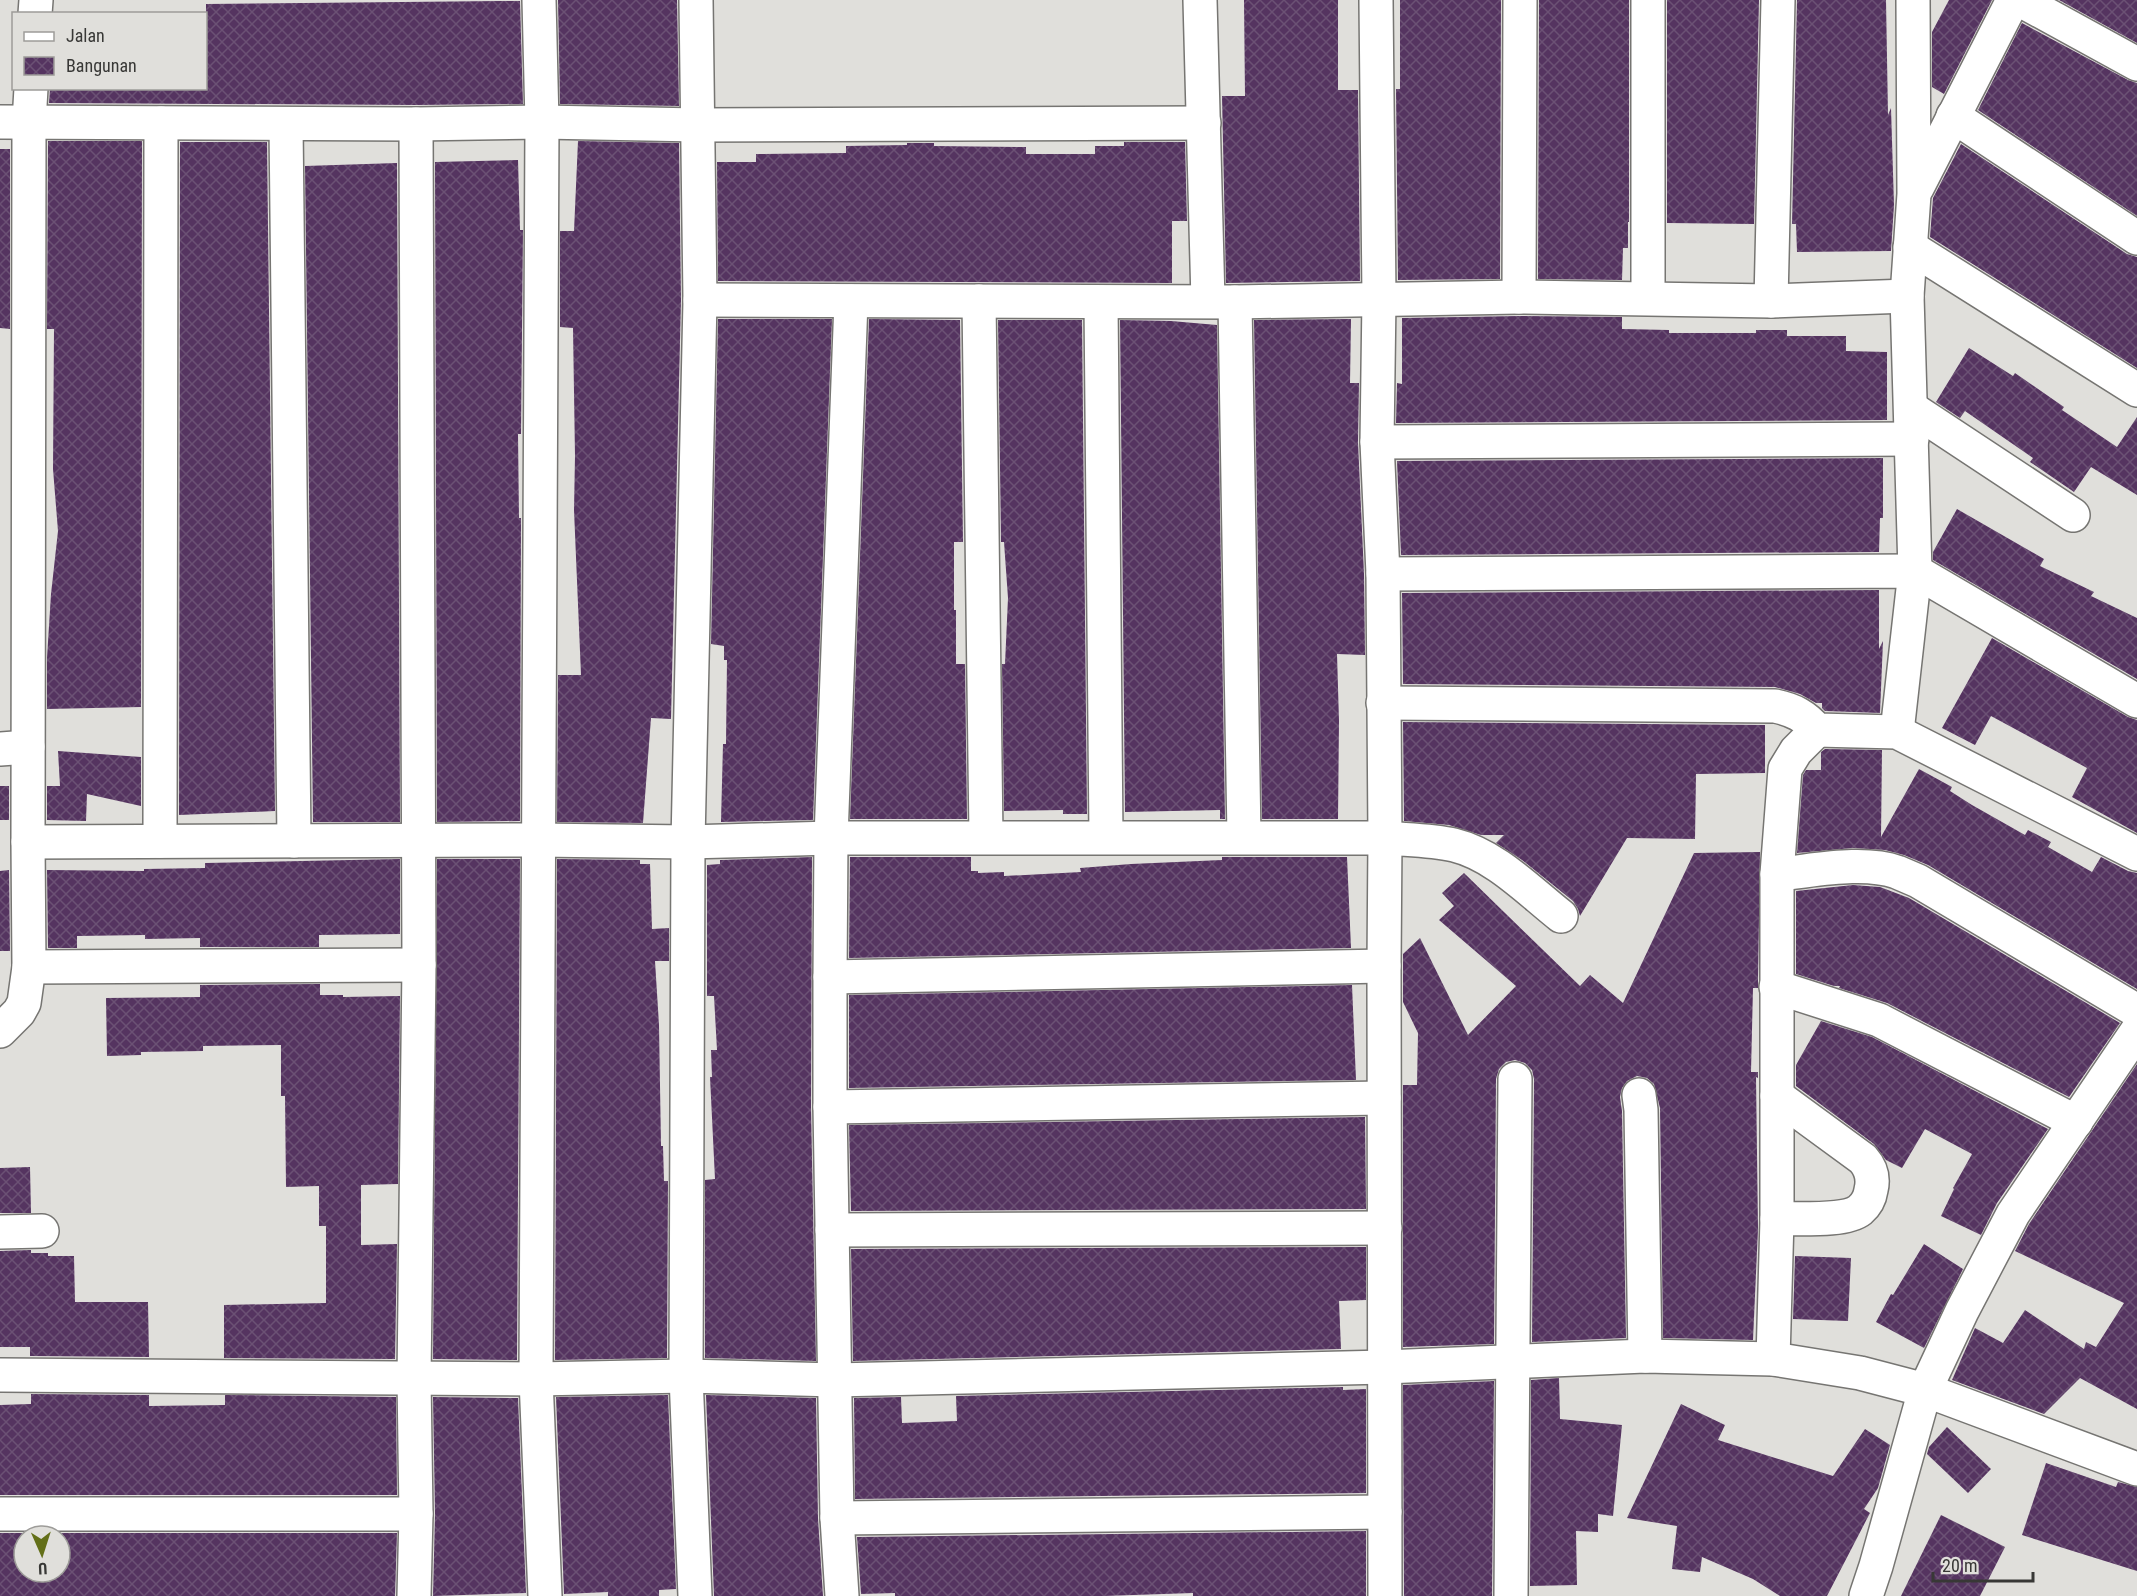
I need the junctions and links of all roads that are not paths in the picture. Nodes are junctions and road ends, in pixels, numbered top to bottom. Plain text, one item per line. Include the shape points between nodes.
1 (539, 0) edge
2 (696, 0) edge
3 (1200, 0) edge
4 (1376, 0) edge
5 (1520, 0) edge
6 (1648, 0) edge
7 (1778, 0) edge
8 (1913, 0) edge
9 (2013, 0) edge
10 (2020, 0) edge
11 (2137, 64) edge
12 (30, 90) edge
13 (1953, 116) junction
14 (15, 122) edge
15 (542, 122) junction
16 (161, 123) junction
17 (1204, 123) junction
18 (286, 124) junction
19 (416, 124) junction
20 (698, 125) junction
21 (1914, 194) junction
22 (2137, 238) edge
23 (1910, 247) junction
24 (1907, 296) junction
25 (1519, 297) junction
26 (1378, 298) junction
27 (1648, 298) junction
28 (700, 300) junction
29 (851, 301) junction
30 (979, 301) junction
31 (1772, 301) junction
32 (1101, 302) junction
33 (1221, 302) junction
34 (2137, 390) edge
35 (1911, 423) junction
36 (1377, 441) junction
37 (2073, 515) dead end
38 (1915, 571) junction
39 (1383, 574) junction
40 (2137, 701) edge
41 (1383, 703) junction
42 (1817, 730) junction
43 (1897, 732) junction
44 (14, 748) edge
45 (986, 837) junction
46 (1106, 837) junction
47 (1244, 837) junction
48 (831, 838) junction
49 (1385, 838) junction
50 (538, 840) junction
51 (160, 841) junction
52 (294, 841) junction
53 (418, 841) junction
54 (28, 842) junction
55 (687, 842) junction
56 (2137, 854) edge
57 (1777, 874) junction
58 (1561, 916) dead end
59 (419, 965) junction
60 (1384, 966) junction
61 (29, 967) junction
62 (830, 977) junction
63 (1776, 987) junction
64 (2137, 1011) edge
65 (0, 1031) edge
66 (2137, 1031) edge
67 (1515, 1079) dead end
68 (1639, 1095) dead end
69 (1777, 1096) junction
70 (1384, 1098) junction
71 (830, 1107) junction
72 (2076, 1122) junction
73 (1777, 1219) junction
74 (1385, 1228) junction
75 (832, 1230) junction
76 (42, 1231) dead end
77 (0, 1232) edge
78 (1645, 1356) junction
79 (1773, 1359) junction
80 (1514, 1362) junction
81 (1385, 1367) junction
82 (0, 1375) edge
83 (686, 1376) junction
84 (414, 1379) junction
85 (536, 1379) junction
86 (835, 1380) junction
87 (1925, 1390) junction
88 (2137, 1469) edge
89 (1385, 1512) junction
90 (416, 1514) junction
91 (0, 1515) edge
92 (837, 1518) junction
93 (414, 1596) edge
94 (545, 1596) edge
95 (695, 1596) edge
96 (842, 1596) edge
97 (1385, 1596) edge
98 (1511, 1596) edge
99 (1866, 1596) edge

1 - 15 street
2 - 20 street
3 - 17 street
4 - 26 street
5 - 25 street
6 - 27 street
7 - 31 street
8 - 21 street
9 - 13 street
10 - 11 street
12 - 14 street
13 - 21 street
13 - 22 street
14 - 16 street
14 - 44 street
15 - 19 street
15 - 20 street
15 - 50 street
16 - 18 street
16 - 51 street
17 - 20 street
17 - 33 street
18 - 19 street
18 - 52 street
19 - 53 street
20 - 28 street
21 - 23 street
23 - 24 street
23 - 34 street
24 - 31 street
24 - 35 street
25 - 26 street
25 - 27 street
26 - 33 street
26 - 36 street
27 - 31 street
28 - 29 street
28 - 55 street
29 - 30 street
29 - 48 street
30 - 32 street
30 - 45 street
32 - 33 street
32 - 46 street
33 - 47 street
35 - 36 street
35 - 37 street
35 - 38 street
36 - 39 street
38 - 39 street
38 - 40 street
38 - 43 street
39 - 41 street
41 - 42 street via 1776,706 1796,712
41 - 49 street
42 - 43 street
42 - 57 street via 1785,769
43 - 56 street
44 - 54 street
45 - 46 street
45 - 48 street
46 - 47 street
47 - 49 street
48 - 55 street
48 - 62 street
49 - 58 street via 1439,842 1469,850 1512,876
49 - 60 street
50 - 53 street
50 - 55 street
50 - 85 street
51 - 52 street
51 - 54 street
52 - 53 street
53 - 59 street
54 - 61 street
55 - 83 street
57 - 63 street
57 - 64 street via 1839,868 1896,872 1918,881
59 - 61 street
59 - 84 street
60 - 62 street
60 - 70 street
61 - 65 street via 24,1003
62 - 71 street
63 - 69 street
63 - 72 street via 1880,1020
66 - 72 street
67 - 80 street
68 - 78 street
69 - 73 street
69 - 73 street via 1863,1159 1872,1181 1866,1204 1857,1212
70 - 71 street
70 - 74 street
71 - 75 street
72 - 87 street via 2013,1214
73 - 79 street
74 - 75 street
74 - 81 street
75 - 86 street
76 - 77 street
78 - 79 street
78 - 80 street
79 - 87 street via 1860,1373
80 - 81 street
80 - 98 street
81 - 86 street
81 - 89 street
82 - 84 street
83 - 85 street
83 - 86 street
83 - 95 street
84 - 85 street
84 - 90 street
85 - 94 street
86 - 92 street
87 - 88 street
87 - 99 street
89 - 92 street
89 - 97 street
90 - 91 street
90 - 93 street
92 - 96 street

